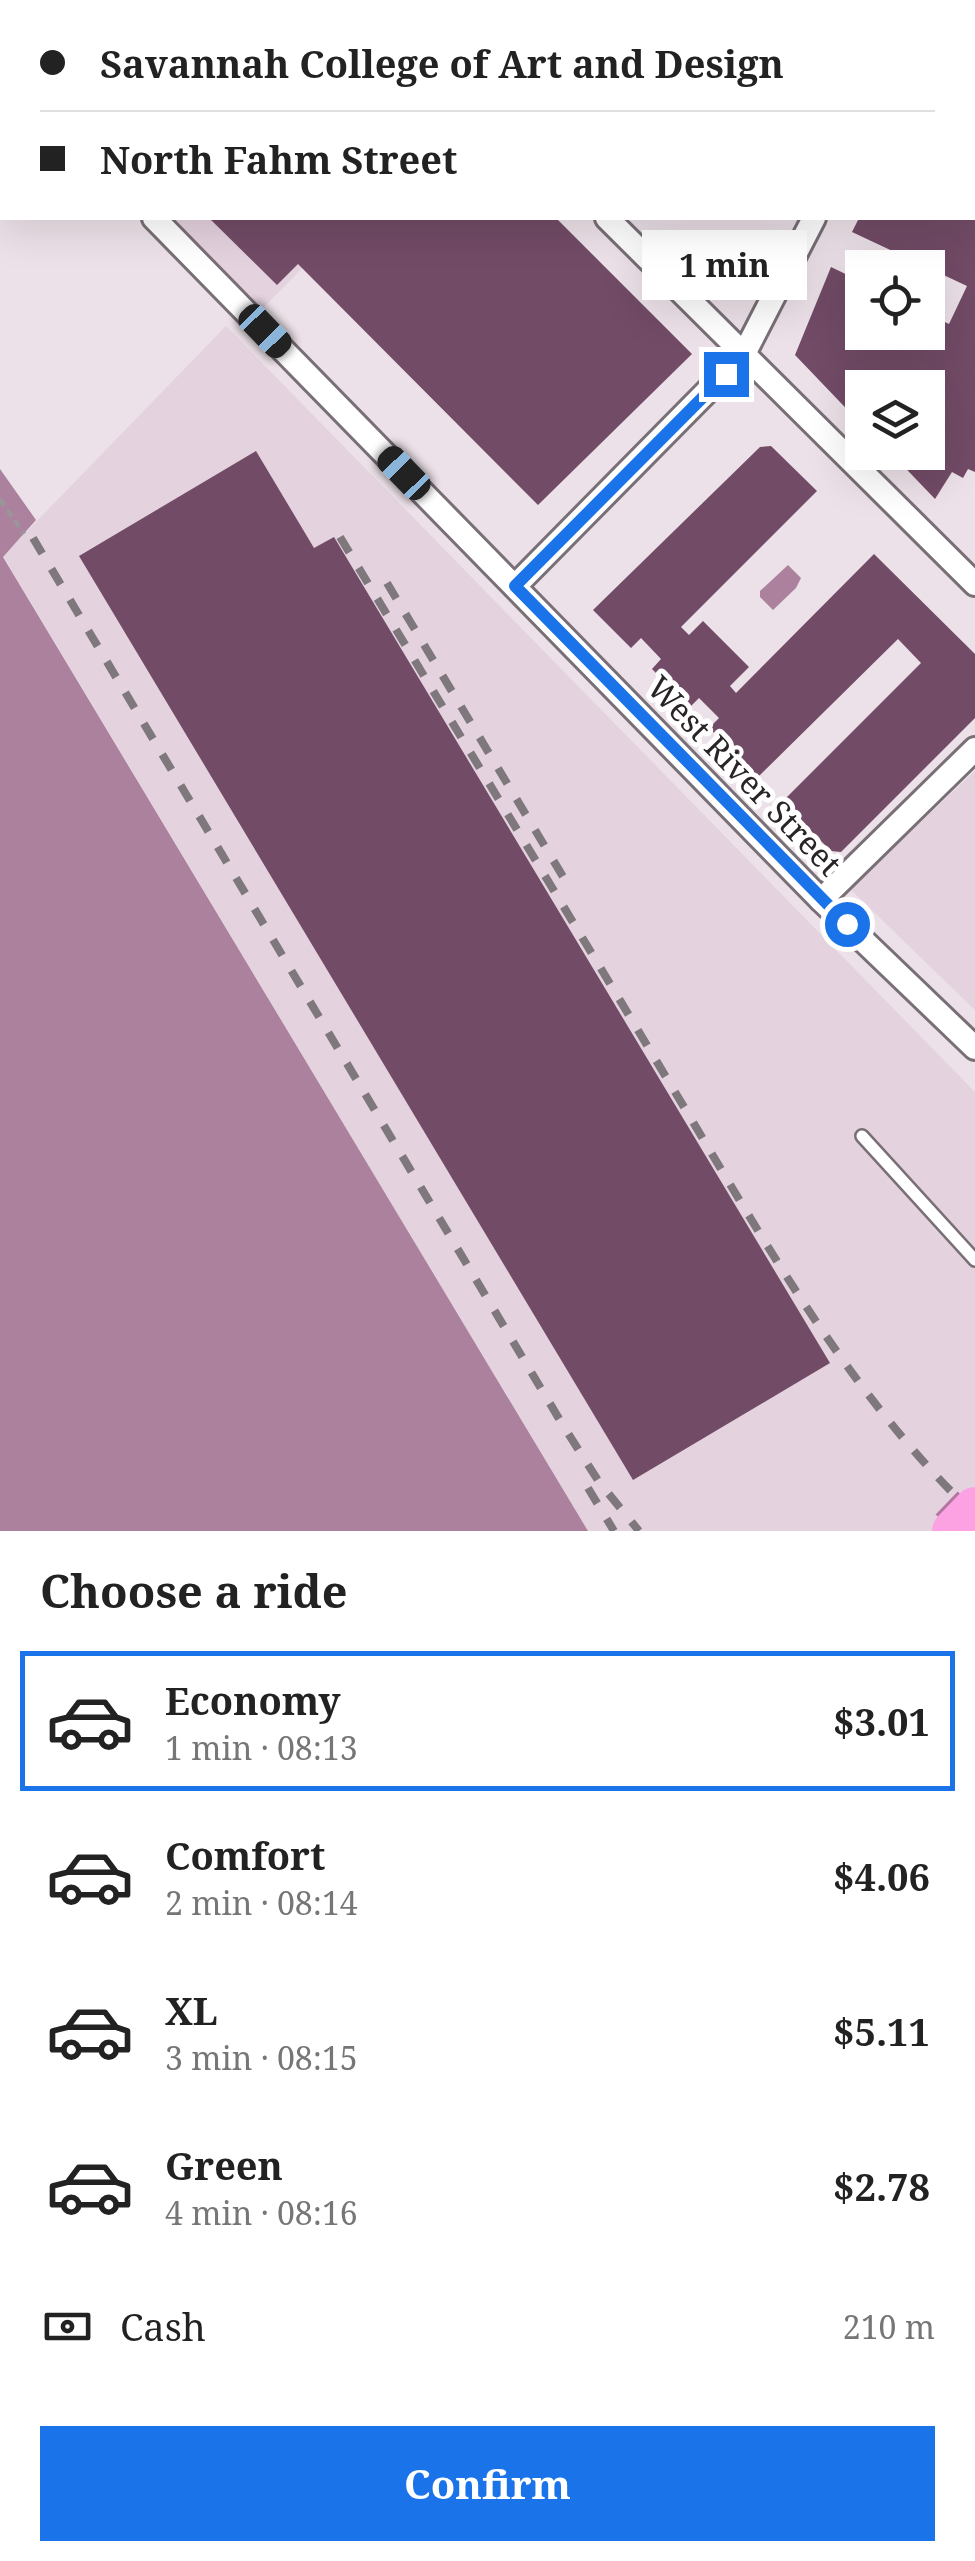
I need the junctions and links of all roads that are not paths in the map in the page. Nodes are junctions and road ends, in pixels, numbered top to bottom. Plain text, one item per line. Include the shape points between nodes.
1 (156, 220) edge
2 (609, 220) edge
3 (813, 220) edge
4 (744, 354) junction
5 (975, 584) edge
6 (515, 586) junction
7 (975, 749) edge
8 (822, 900) junction
9 (975, 1048) edge
10 (862, 1136) dead end
11 (975, 1260) edge
12 (975, 1508) edge
13 (953, 1531) edge

1 - 6 street, West River Street
2 - 4 street
3 - 4 street
4 - 5 street
4 - 6 street
6 - 8 street, West River Street
7 - 8 street
8 - 9 street, West River Street
10 - 11 lane
12 - 13 highway, bridge

